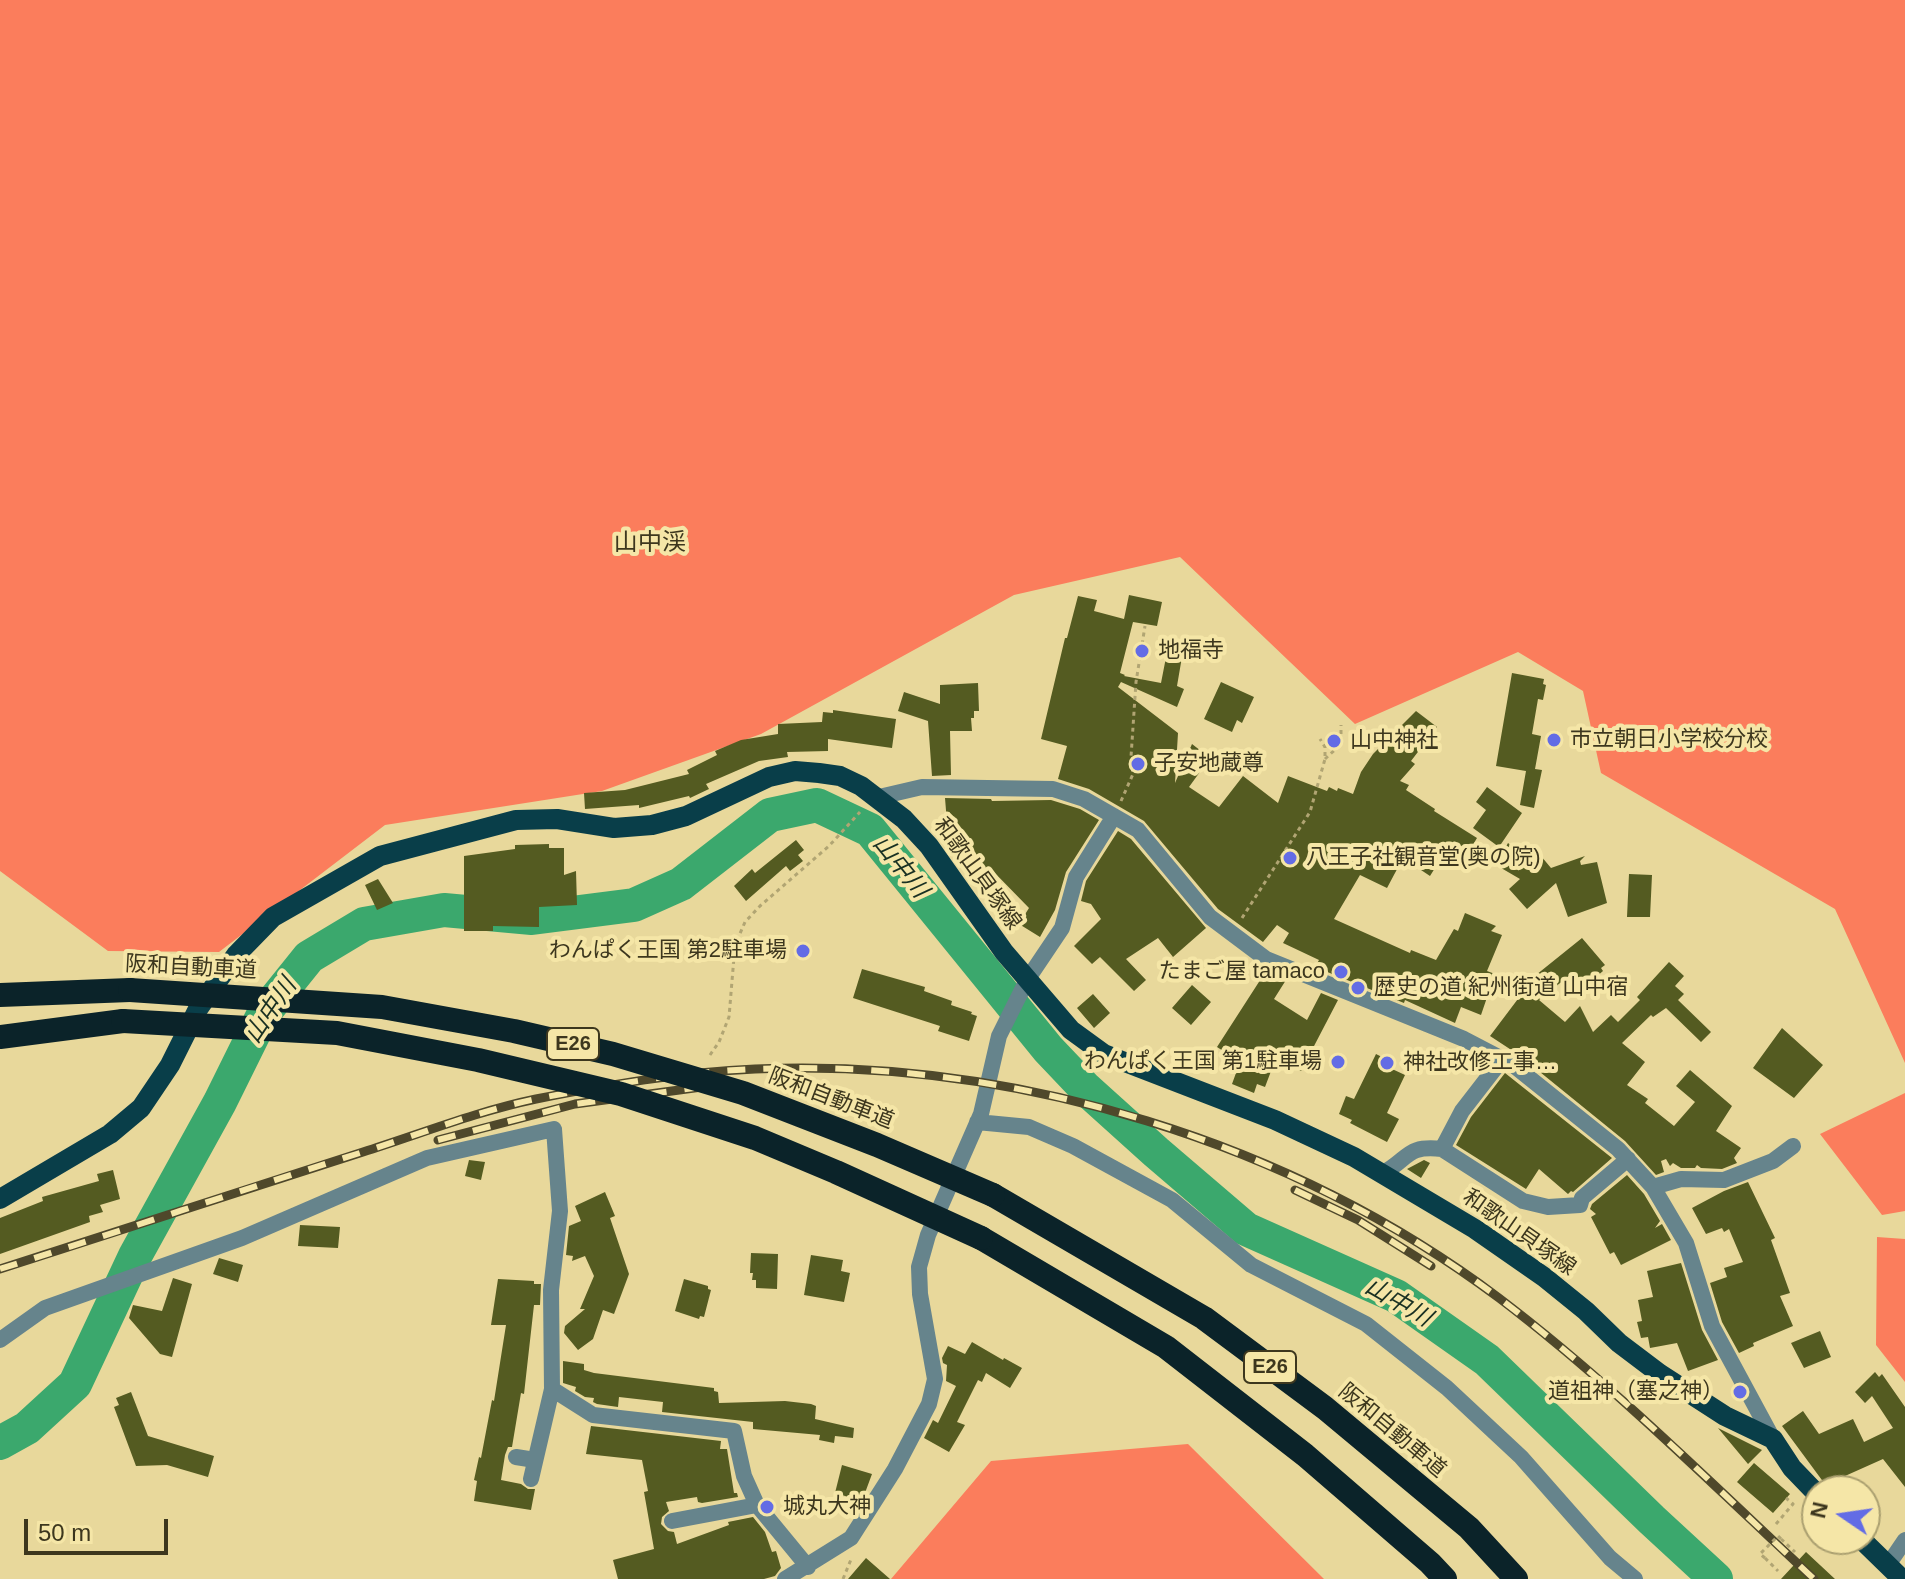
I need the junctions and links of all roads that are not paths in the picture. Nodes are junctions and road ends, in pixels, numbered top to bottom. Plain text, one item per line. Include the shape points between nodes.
1 (879, 797) junction
2 (1114, 816) junction
3 (1023, 987) junction
4 (0, 995) edge
5 (123, 1021) junction
6 (0, 1029) edge
7 (0, 1037) edge
8 (1503, 1058) junction
9 (977, 1122) junction
10 (1793, 1146) dead end
11 (1442, 1149) junction
12 (1628, 1159) junction
13 (1383, 1173) junction
14 (1653, 1187) junction
15 (0, 1199) edge
16 (0, 1340) edge
17 (552, 1389) junction
18 (1773, 1439) junction
19 (516, 1457) dead end
20 (535, 1460) junction
21 (1801, 1477) edge
22 (531, 1479) dead end
23 (757, 1505) junction
24 (672, 1521) dead end
25 (1905, 1540) edge
26 (1877, 1555) edge
27 (808, 1567) junction
28 (1895, 1572) edge
29 (785, 1579) edge
30 (1445, 1579) edge
31 (1516, 1579) edge
32 (1635, 1579) edge

1 - 2 street via 922,787 1053,789
1 - 3 main road, 和歌山貝塚線 via 929,846
1 - 15 main road, 和歌山貝塚線 via 840,776 795,771 652,825 614,828 557,819 516,820 380,856 273,917 236,955 141,1108 110,1134
2 - 3 street via 1076,877 1062,928
2 - 8 street via 1138,830 1210,917 1266,959
3 - 9 street via 999,1036
3 - 13 main road, 和歌山貝塚線 via 1104,1054 1275,1120
4 - 31 highway, 阪和自動車道 / E26, bridge via 130,990 382,1007 599,1050 743,1093 993,1195 1204,1318 1325,1408 1469,1528
5 - 6 highway, E26
5 - 7 highway
5 - 30 highway, E26, bridge via 337,1033 478,1060 621,1094 755,1138 836,1172 981,1238 1166,1347 1305,1455
8 - 11 street via 1462,1111
8 - 12 street
9 - 27 street via 919,1267 935,1379 929,1404 851,1538
9 - 32 street via 1029,1127 1073,1146 1172,1200 1251,1265 1366,1324 1447,1388 1521,1457
10 - 14 street via 1773,1161 1724,1180 1681,1179
11 - 12 street via 1523,1201 1548,1207 1580,1205
11 - 13 street via 1409,1152
12 - 14 street
13 - 18 main road, 和歌山貝塚線 via 1544,1277 1660,1374
14 - 18 street via 1686,1243 1712,1326
16 - 17 street via 45,1308 242,1238 427,1158 554,1129 560,1211 551,1290
17 - 20 street
17 - 23 street via 593,1415 734,1431
18 - 21 main road, 和歌山貝塚線
19 - 20 street
20 - 22 street
23 - 24 street
23 - 27 street
25 - 28 street
26 - 28 main road
27 - 29 street

